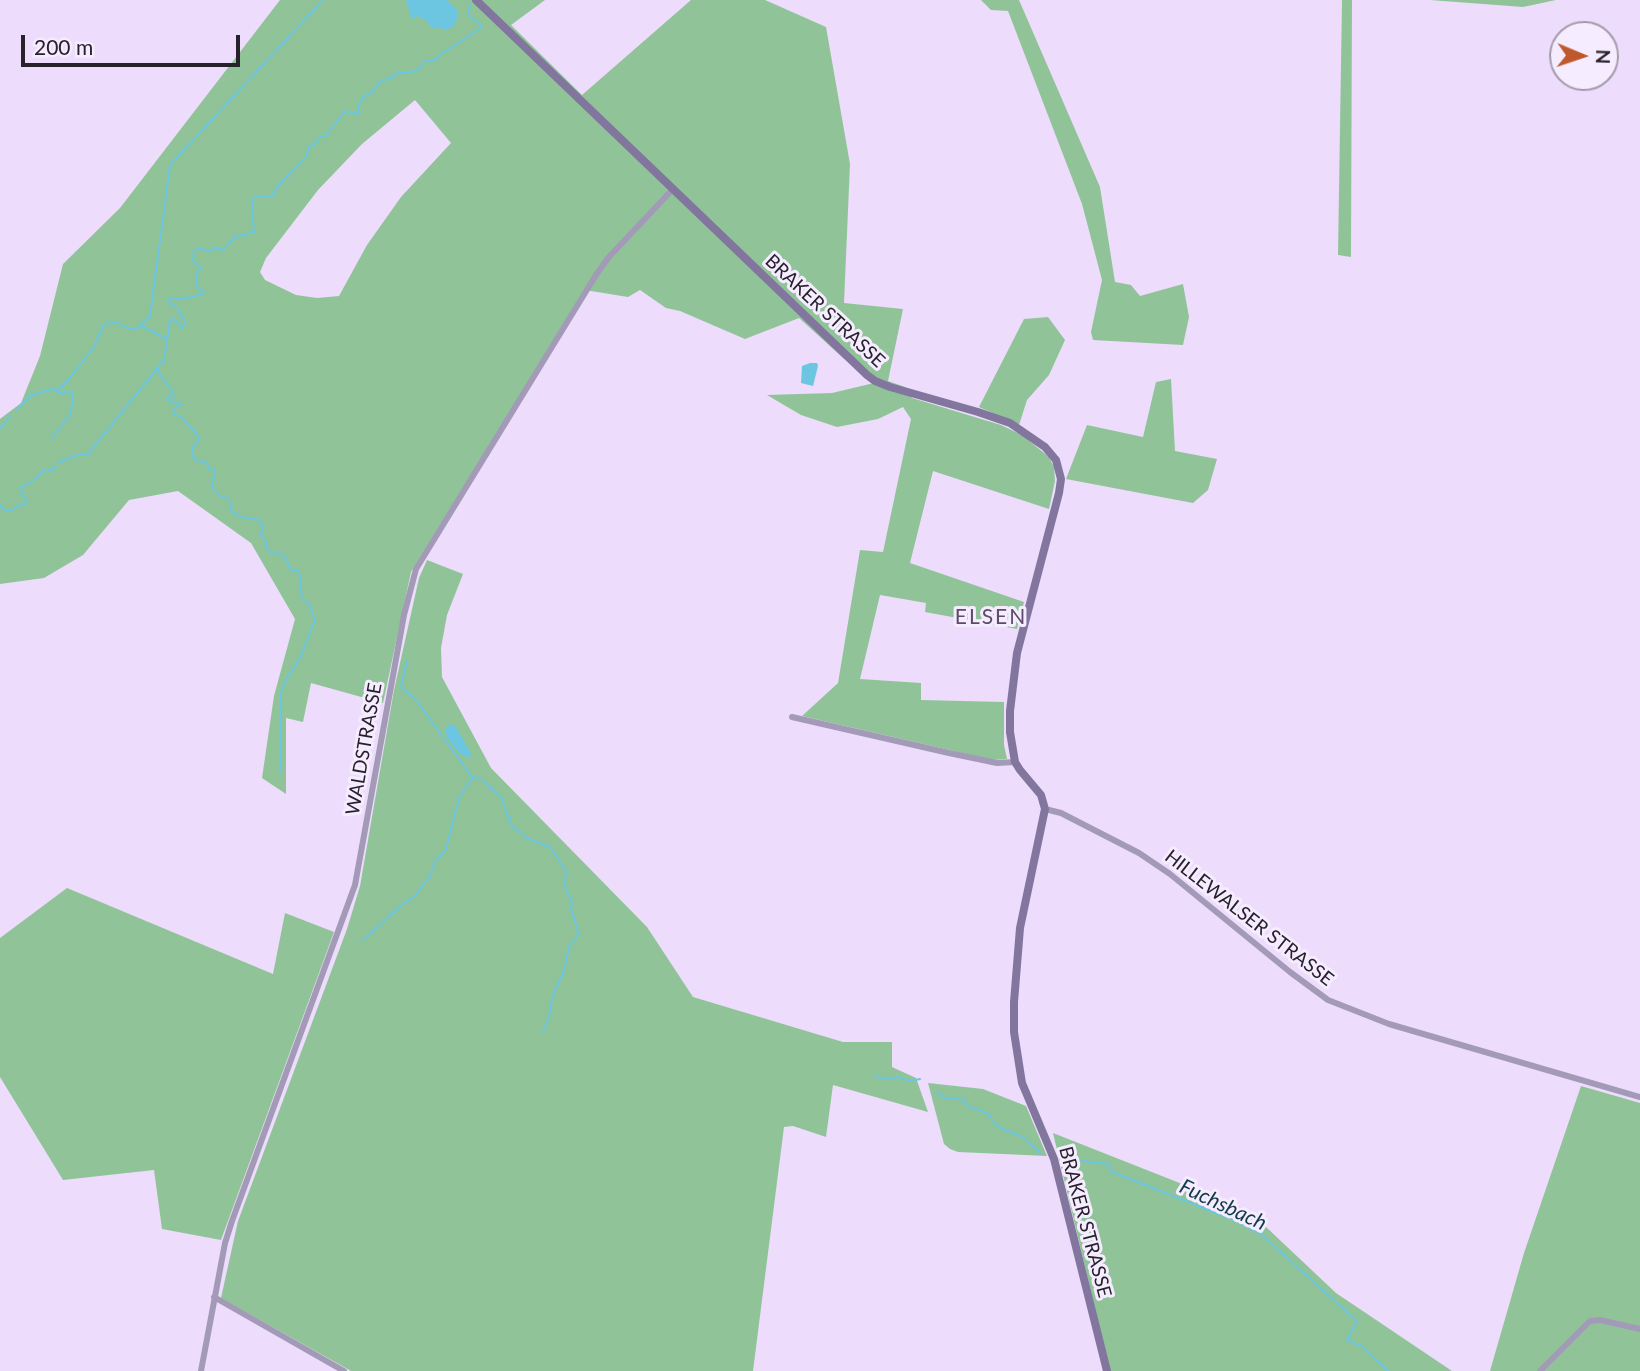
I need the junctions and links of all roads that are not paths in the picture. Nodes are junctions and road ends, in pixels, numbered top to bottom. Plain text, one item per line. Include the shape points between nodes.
1 (477, 0) edge
2 (673, 189) junction
3 (792, 717) dead end
4 (1015, 762) junction
5 (1045, 809) junction
6 (1640, 1097) edge
7 (214, 1297) junction
8 (1640, 1329) edge
9 (201, 1371) edge
10 (344, 1371) edge
11 (1107, 1371) edge
12 (1540, 1371) edge

1 - 2 main road, BRAKER STRASSE
2 - 4 main road, BRAKER STRASSE via 875,381 1010,423 1056,460 1059,493 1014,670 1010,732
2 - 7 street, WALDSTRASSE via 596,275 416,569 355,885 232,1221
3 - 4 street via 936,751
4 - 5 main road via 1041,795
5 - 6 street, HILLEWALSER STRASSE via 1139,853 1328,1000 1389,1024
5 - 11 main road, BRAKER STRASSE via 1020,928 1014,1002 1016,1054 1022,1083 1054,1158
7 - 9 street, WALDSTRASSE
7 - 10 street
8 - 12 street via 1590,1321

